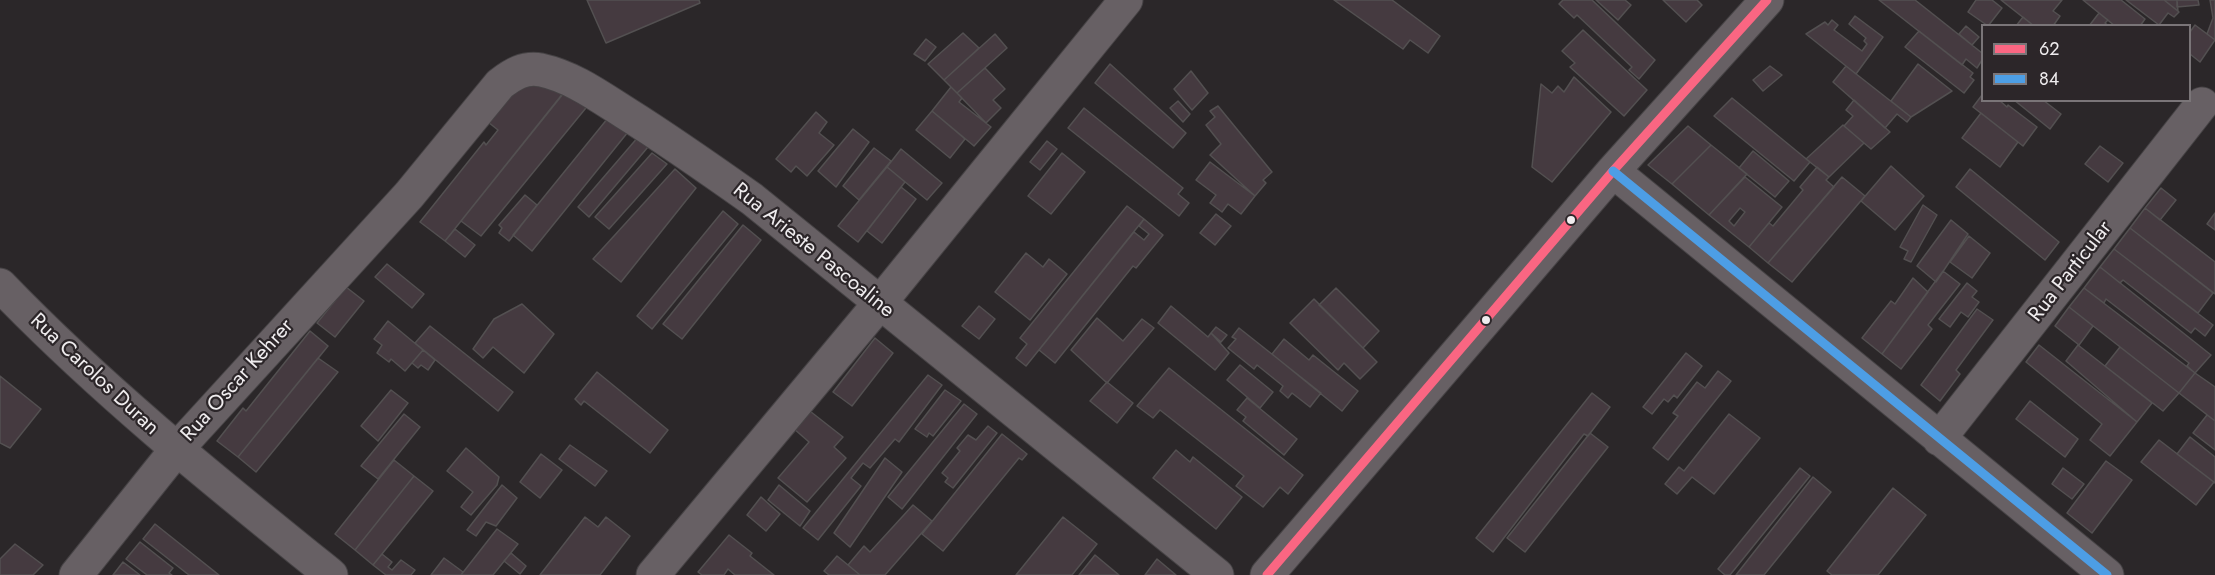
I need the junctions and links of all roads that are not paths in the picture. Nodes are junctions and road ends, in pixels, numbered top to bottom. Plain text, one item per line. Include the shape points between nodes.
1 (1126, 0) edge
2 (1767, 0) edge
3 (1788, 0) edge
4 (1746, 25) junction
5 (2202, 104) dead end
6 (1613, 171) junction
7 (409, 195) joint
8 (0, 285) edge
9 (879, 304) junction
10 (1939, 439) junction
11 (176, 450) junction
12 (76, 575) edge
13 (331, 575) edge
14 (653, 575) edge
15 (1217, 575) edge
16 (1267, 575) edge
17 (2108, 575) edge

1 - 9 street
2 - 4 street
3 - 4 street
4 - 6 street
5 - 10 street, Rua Particular
6 - 10 street
6 - 16 street
7 - 9 street, Rua Arieste Pascoaline via 500,84 516,71 539,70 594,92 682,149 752,199
7 - 11 street, Rua Oscar Kehrer
8 - 11 street, Rua Carolos Duran
9 - 14 street
9 - 15 street, Rua Arieste Pascoaline
10 - 17 street
11 - 12 street, Rua Oscar Kehrer
11 - 13 street, Rua Carolos Duran

